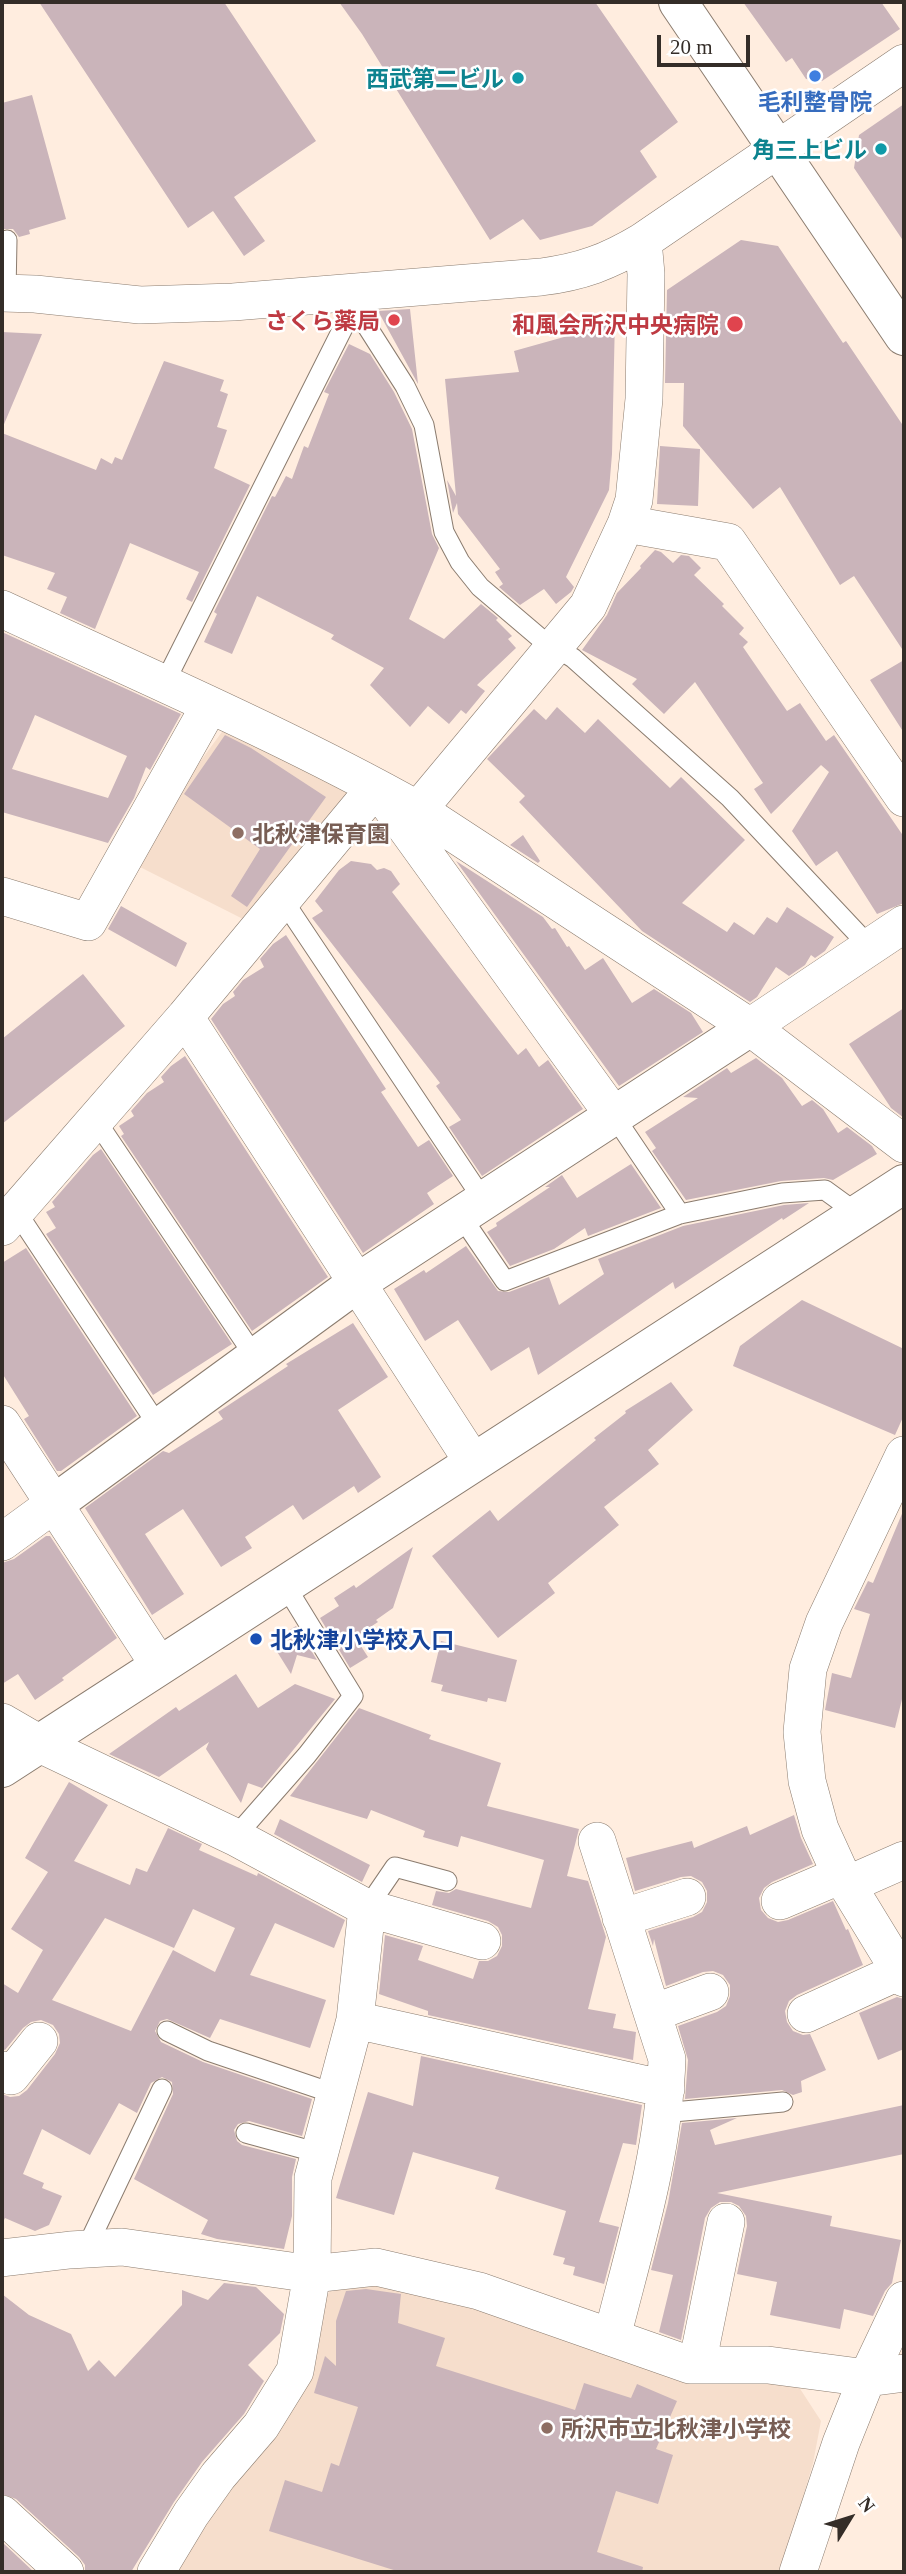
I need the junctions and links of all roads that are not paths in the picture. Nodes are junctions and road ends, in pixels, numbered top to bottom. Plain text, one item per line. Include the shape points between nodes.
1 (678, 2) edge
2 (904, 63) edge
3 (778, 149) junction
4 (7, 240) dead end
5 (643, 242) junction
6 (4, 293) edge
7 (351, 299) junction
8 (904, 336) edge
9 (626, 524) junction
10 (2, 609) edge
11 (556, 646) junction
12 (164, 684) junction
13 (210, 705) junction
14 (376, 787) junction
15 (904, 798) edge
16 (418, 810) junction
17 (2, 896) edge
18 (283, 900) junction
19 (904, 924) edge
20 (870, 947) junction
21 (185, 1017) junction
22 (750, 1027) junction
23 (614, 1116) junction
24 (95, 1119) junction
25 (904, 1144) edge
26 (904, 1185) edge
27 (472, 1208) junction
28 (680, 1214) junction
29 (858, 1214) junction
30 (9, 1219) edge
31 (357, 1283) junction
32 (255, 1357) junction
33 (2, 1424) edge
34 (159, 1427) junction
35 (904, 1455) edge
36 (473, 1462) junction
37 (54, 1504) junction
38 (2, 1542) edge
39 (285, 1585) junction
40 (159, 1665) junction
41 (2, 1722) edge
42 (40, 1744) junction
43 (2, 1768) edge
44 (235, 1837) junction
45 (597, 1841) dead end
46 (904, 1860) edge
47 (844, 1880) junction
48 (447, 1881) dead end
49 (687, 1897) dead end
50 (780, 1901) dead end
51 (367, 1908) junction
52 (621, 1918) junction
53 (482, 1941) dead end
54 (902, 1975) edge
55 (710, 1992) dead end
56 (653, 2013) junction
57 (806, 2014) dead end
58 (355, 2021) junction
59 (167, 2031) dead end
60 (39, 2041) dead end
61 (2, 2070) edge
62 (162, 2089) dead end
63 (335, 2094) junction
64 (664, 2101) junction
65 (783, 2102) dead end
66 (246, 2133) dead end
67 (319, 2153) junction
68 (726, 2222) dead end
69 (86, 2249) junction
70 (2, 2258) edge
71 (312, 2274) junction
72 (904, 2300) edge
73 (612, 2337) junction
74 (697, 2365) junction
75 (904, 2373) edge
76 (867, 2378) junction
77 (2, 2514) edge
78 (65, 2572) edge
79 (156, 2572) edge
80 (798, 2572) edge

1 - 3 street
2 - 3 street
3 - 5 street
3 - 8 street
4 - 6 lane
5 - 7 street via 586,270
5 - 9 street via 644,399 634,500
6 - 7 street via 140,305
7 - 11 lane via 424,425 444,533 451,548 480,587
7 - 12 lane
9 - 11 street via 595,594
9 - 15 street via 728,542
10 - 12 street
11 - 16 street
11 - 20 lane via 730,798
12 - 13 street
13 - 14 street
13 - 17 street via 88,922
14 - 16 street
14 - 18 street
14 - 23 street
16 - 22 street
18 - 21 street
18 - 27 lane
19 - 20 street
20 - 22 street
21 - 24 street
21 - 31 street
22 - 23 street
22 - 25 street
23 - 27 street
23 - 28 lane
24 - 30 street
24 - 32 lane
26 - 29 street
27 - 28 lane via 505,1281
27 - 31 street
28 - 29 lane via 782,1193 825,1190
29 - 36 street
30 - 34 lane
31 - 32 street
31 - 36 street
32 - 34 street
33 - 37 street
34 - 37 street
35 - 47 street via 824,1623 804,1694 807,1781 820,1829
36 - 39 street
37 - 38 street
37 - 40 street
39 - 40 street
39 - 44 lane via 353,1696
40 - 42 street
41 - 42 street
42 - 43 street
42 - 44 street
44 - 51 street
45 - 52 street
46 - 47 street
47 - 50 street
47 - 54 street
48 - 51 lane via 395,1867
49 - 52 street
51 - 53 street
51 - 58 street
52 - 56 street
54 - 57 street
55 - 56 street
56 - 64 street via 667,2059
58 - 63 street
58 - 64 street
59 - 63 lane via 208,2051
60 - 61 street via 10,2076
62 - 69 lane
63 - 67 street
64 - 65 lane
64 - 73 street via 657,2155
66 - 67 lane
67 - 71 street via 313,2178
68 - 74 street
69 - 70 street
69 - 71 street via 122,2247
71 - 73 street via 376,2267 480,2291
71 - 79 street via 295,2371 261,2426 191,2514
72 - 76 street
73 - 74 street
74 - 76 street via 768,2365
75 - 76 street
76 - 80 street
77 - 78 street

